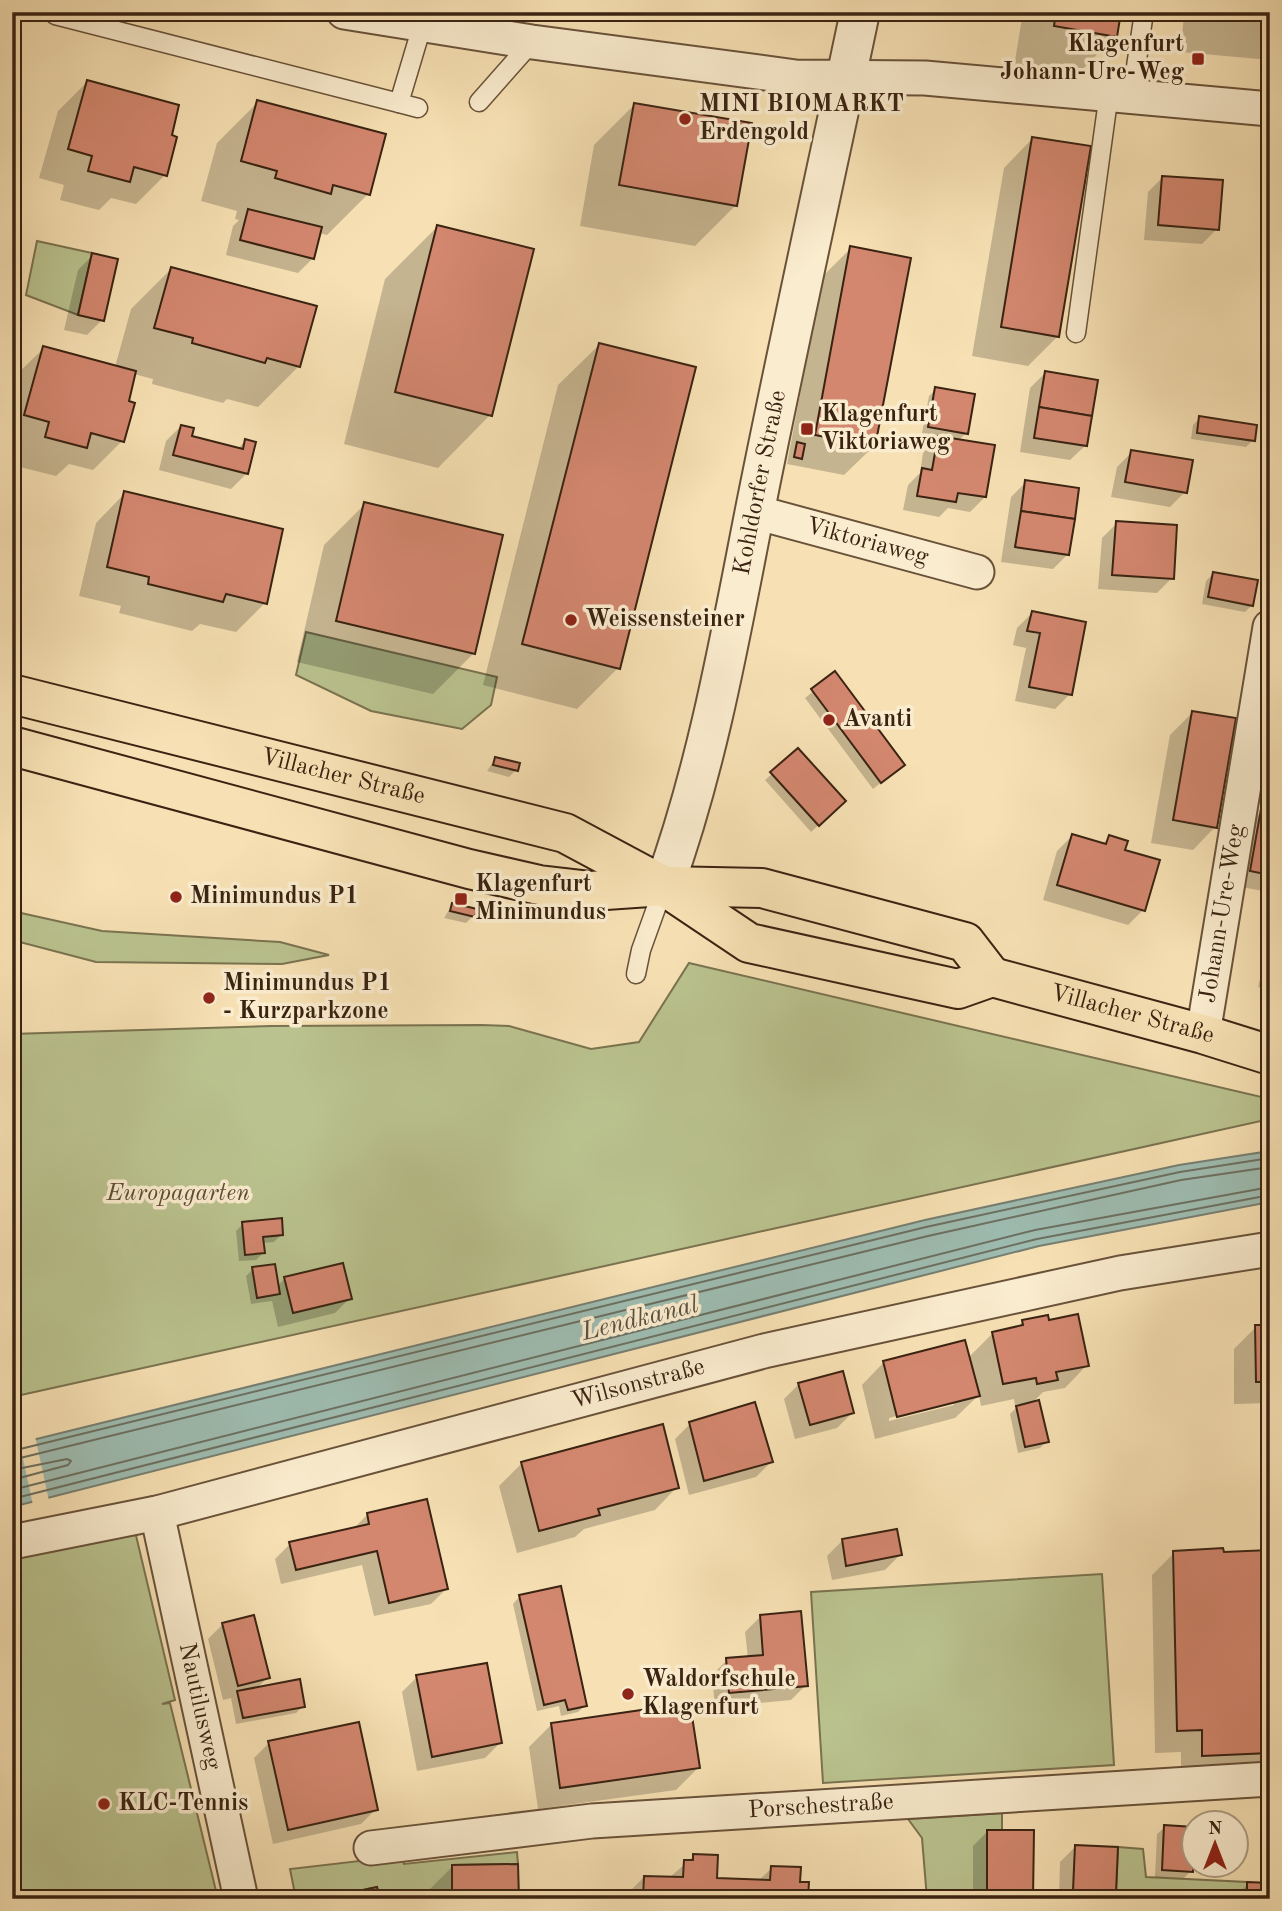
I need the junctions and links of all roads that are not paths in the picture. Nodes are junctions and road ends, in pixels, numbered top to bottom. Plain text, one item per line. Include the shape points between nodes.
1 (344, 12) edge
2 (860, 12) edge
3 (1144, 12) edge
4 (55, 15) dead end
5 (422, 26) junction
6 (532, 42) junction
7 (846, 76) junction
8 (1121, 94) junction
9 (479, 102) dead end
10 (399, 103) junction
11 (418, 108) dead end
12 (1270, 109) edge
13 (1076, 334) dead end
14 (755, 512) junction
15 (977, 572) dead end
16 (1269, 627) edge
17 (12, 694) edge
18 (12, 746) edge
19 (664, 886) junction
20 (636, 974) dead end
21 (992, 977) junction
22 (1203, 1034) junction
23 (1270, 1055) edge
24 (1270, 1249) edge
25 (157, 1513) junction
26 (12, 1542) edge
27 (1270, 1779) edge
28 (372, 1848) dead end
29 (241, 1899) edge

1 - 5 street
2 - 7 street, Kohldorfer Straße
3 - 8 lane
4 - 10 lane
5 - 6 street
5 - 10 lane
6 - 7 street via 796,77
6 - 9 lane
7 - 8 street
7 - 14 street, Kohldorfer Straße
8 - 12 street
8 - 13 lane
10 - 11 lane
14 - 15 street, Viktoriaweg
14 - 19 street, Kohldorfer Straße via 730,646 695,791
16 - 22 street, Johann-Ure-Weg
17 - 19 main road, Villacher Straße via 565,832
18 - 19 main road, Villacher Straße via 539,885 591,891
19 - 20 lane
19 - 21 main road, Villacher Straße via 762,888 965,942
19 - 21 main road, Villacher Straße via 749,943 958,989
21 - 22 main road, Villacher Straße
22 - 23 main road, Villacher Straße
24 - 25 street, Wilsonstraße via 1120,1273 764,1351
25 - 26 street, Wilsonstraße
25 - 29 street, Nautilusweg
27 - 28 street, Porschestraße via 592,1821

